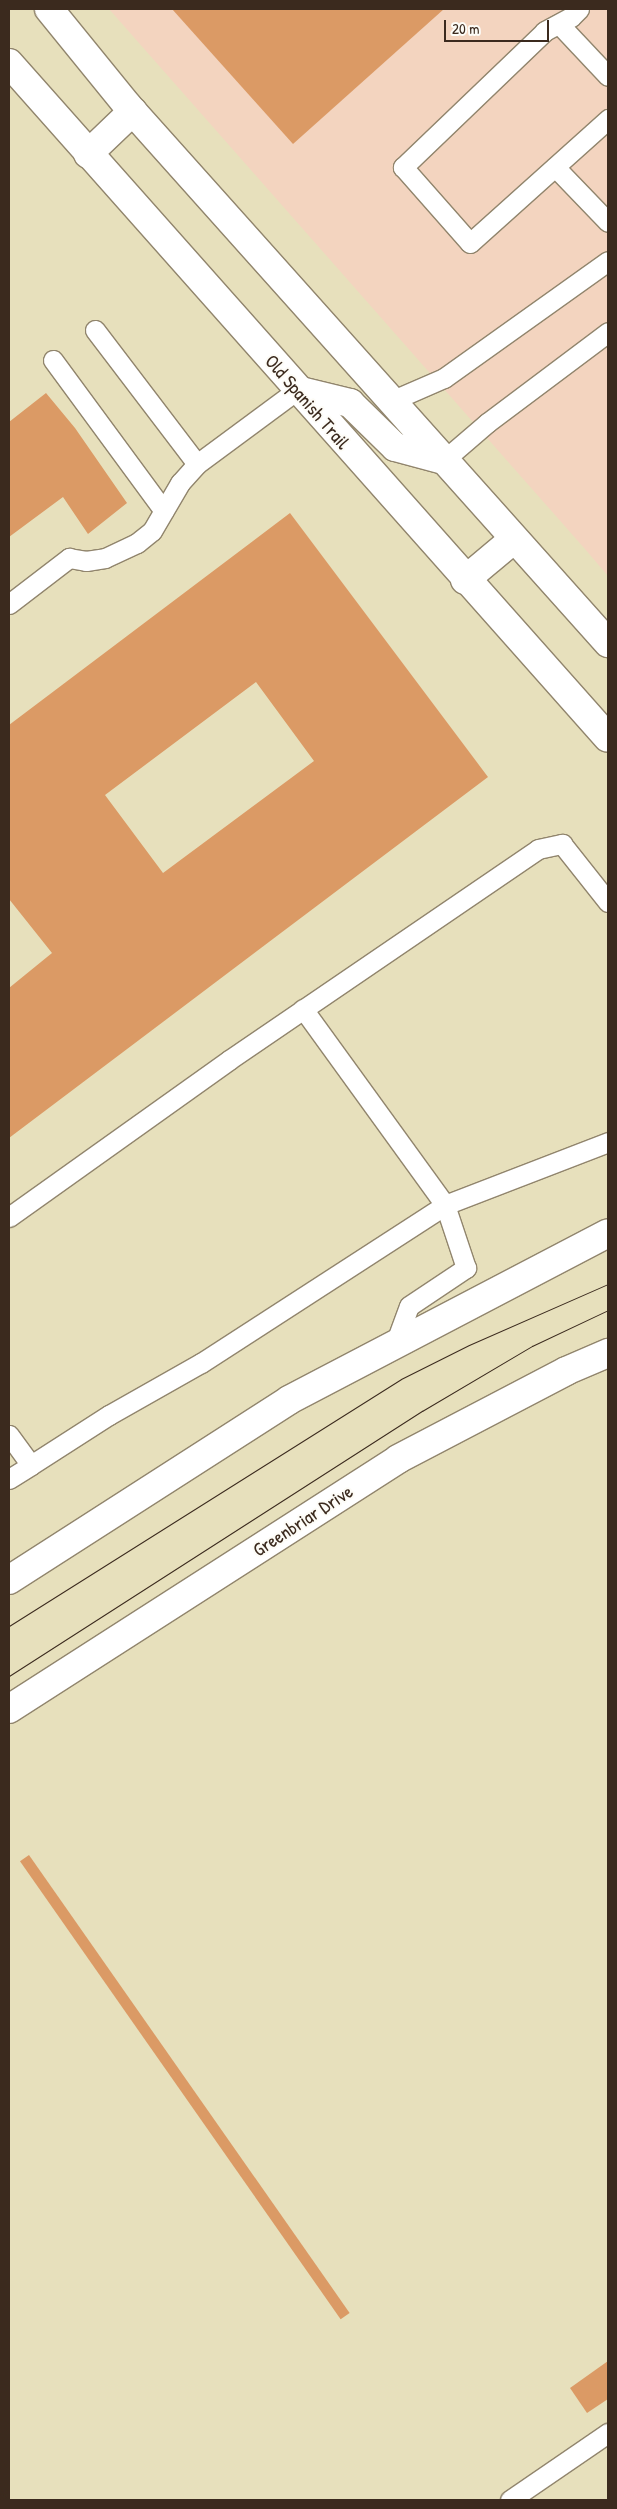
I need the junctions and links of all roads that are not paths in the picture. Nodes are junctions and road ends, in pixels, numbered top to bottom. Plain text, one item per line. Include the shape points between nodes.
1 (49, 9) edge
2 (579, 9) edge
3 (559, 24) junction
4 (9, 63) edge
5 (608, 76) edge
6 (133, 111) junction
7 (608, 119) edge
8 (88, 154) junction
9 (555, 167) junction
10 (608, 222) edge
11 (608, 261) edge
12 (95, 330) dead end
13 (608, 332) edge
14 (54, 360) dead end
15 (297, 390) junction
16 (391, 401) junction
17 (444, 460) junction
18 (197, 464) junction
19 (164, 512) junction
20 (514, 539) junction
21 (465, 580) junction
22 (9, 604) edge
23 (608, 643) edge
24 (608, 738) edge
25 (608, 902) edge
26 (304, 1009) junction
27 (608, 1142) edge
28 (446, 1205) junction
29 (9, 1217) edge
30 (608, 1233) edge
31 (395, 1344) junction
32 (608, 1353) edge
33 (9, 1435) edge
34 (31, 1465) junction
35 (9, 1479) edge
36 (9, 1580) edge
37 (9, 1708) edge
38 (608, 2433) edge
39 (510, 2500) edge

1 - 6 main road
2 - 3 lane
3 - 5 lane
3 - 9 lane via 545,31 403,167 470,243
4 - 8 main road, Old Spanish Trail
6 - 8 main road
6 - 16 main road
7 - 9 lane
8 - 15 main road, Old Spanish Trail
9 - 10 lane
11 - 16 lane via 444,378
12 - 18 lane
13 - 17 lane via 487,423
14 - 19 lane
15 - 17 main road via 350,403 395,448
15 - 18 lane
15 - 21 main road, Old Spanish Trail
16 - 17 main road
17 - 20 main road
18 - 19 lane via 180,483
19 - 22 lane via 152,531 137,543 105,558 86,561 69,558
20 - 21 main road
20 - 23 main road
21 - 24 main road, Old Spanish Trail
25 - 26 lane via 562,844 538,849
26 - 28 lane
26 - 29 lane
27 - 28 lane
28 - 31 lane via 466,1268 409,1306
28 - 34 lane via 201,1363
30 - 31 main road
31 - 36 main road via 289,1400
32 - 37 main road, Greenbriar Drive via 566,1371 398,1459
33 - 34 lane
34 - 35 lane
38 - 39 lane

